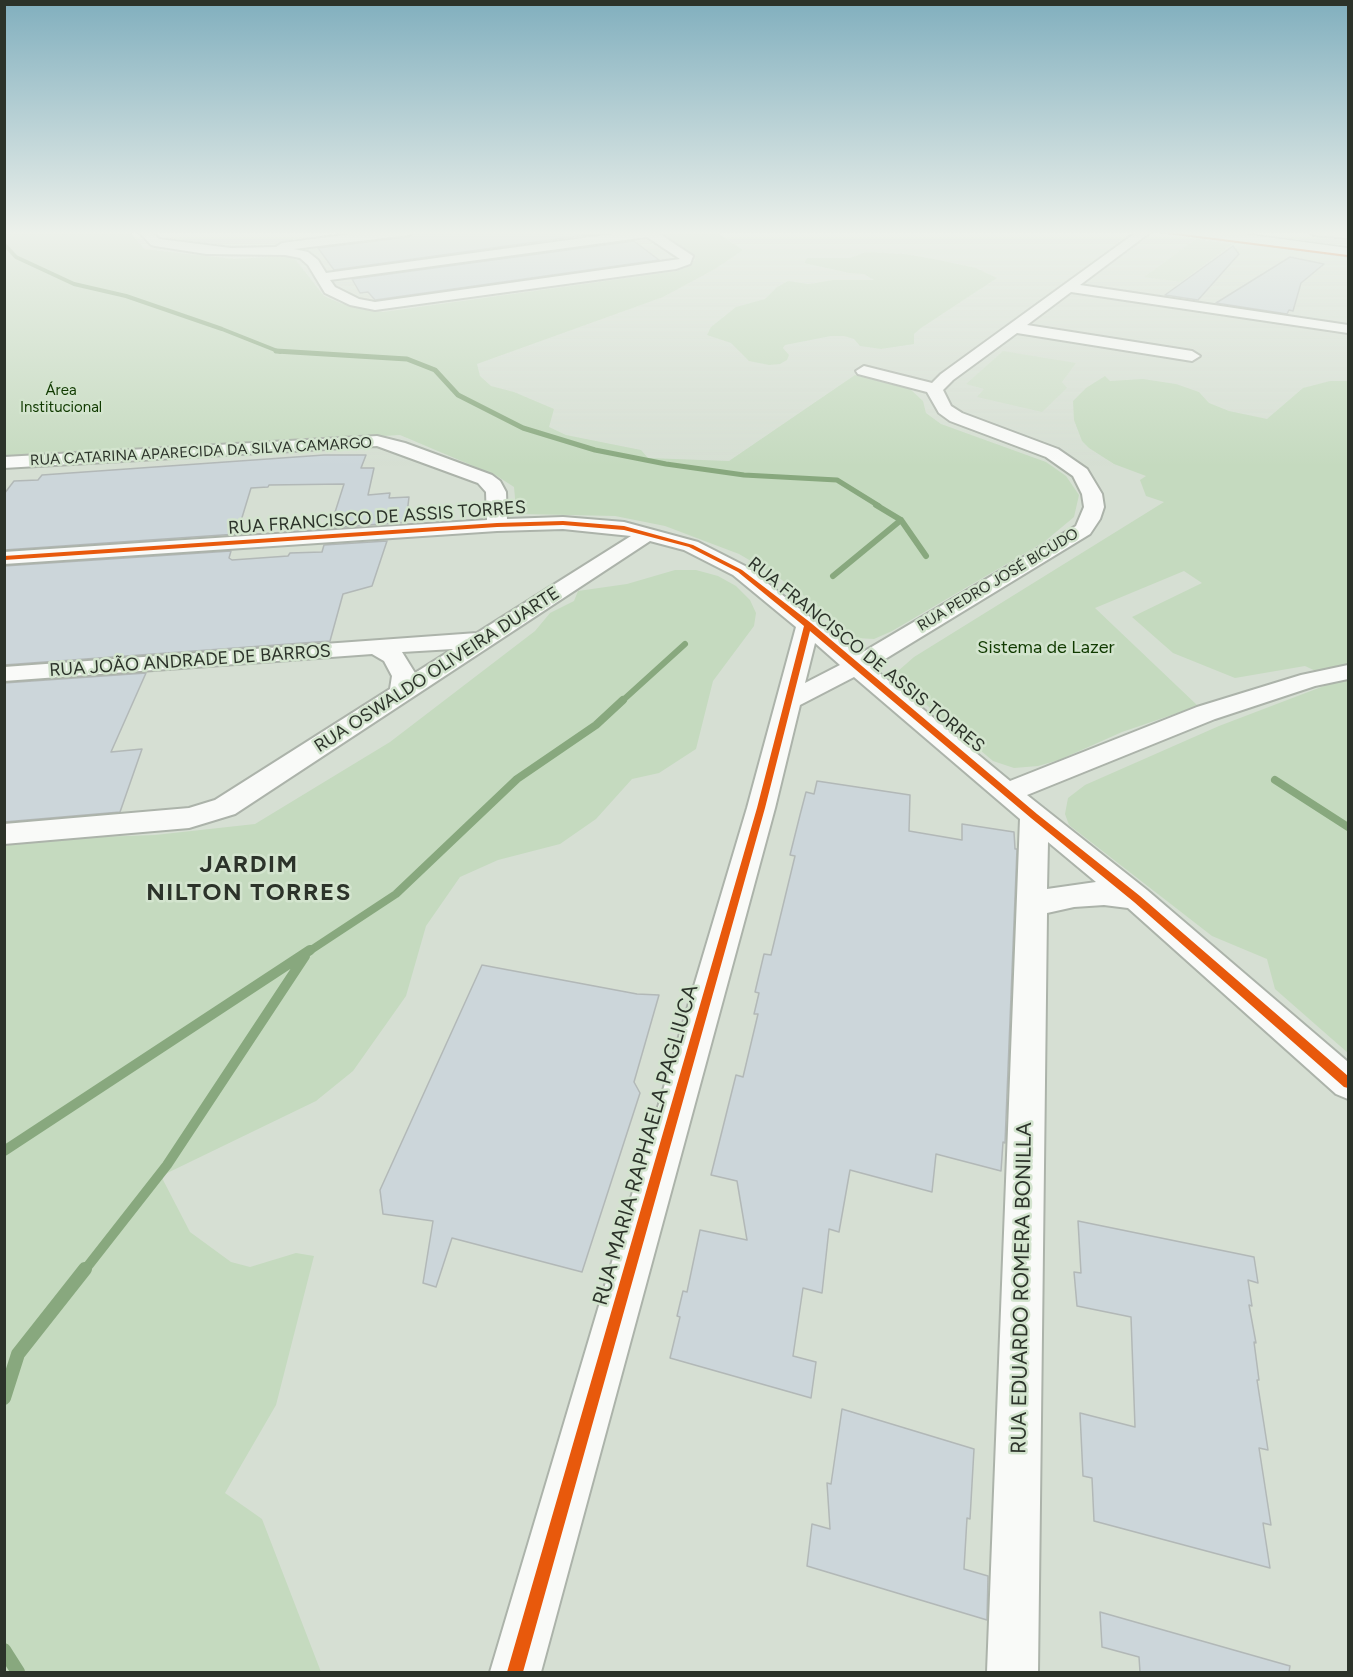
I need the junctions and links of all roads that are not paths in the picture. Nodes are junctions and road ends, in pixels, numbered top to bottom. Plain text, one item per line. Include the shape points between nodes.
1 (1041, 309) edge
2 (1215, 309) edge
3 (1015, 328) junction
4 (1348, 329) edge
5 (1192, 356) dead end
6 (864, 371) dead end
7 (935, 389) junction
8 (4, 463) edge
9 (496, 525) junction
10 (649, 533) junction
11 (4, 558) edge
12 (808, 625) junction
13 (483, 639) junction
14 (376, 647) junction
15 (856, 666) junction
16 (1348, 672) edge
17 (4, 674) edge
18 (402, 693) junction
19 (789, 701) junction
20 (1007, 792) junction
21 (1034, 816) junction
22 (4, 834) edge
23 (1137, 899) junction
24 (1032, 904) junction
25 (1348, 1083) edge
26 (515, 1672) edge
27 (1012, 1672) edge

1 - 3 street
2 - 4 street
3 - 5 street
3 - 7 street
6 - 7 street
7 - 15 street, RUA PEDRO JOSÉ BICUDO via 945,409 956,417 1052,453 1068,463 1080,473 1092,494 1094,507 1083,530
8 - 9 street, RUA CATARINA APARECIDA DA SILVA CAMARGO via 377,441 485,479 496,492
9 - 10 street, RUA FRANCISCO DE ASSIS TORRES via 563,524
9 - 11 street, RUA FRANCISCO DE ASSIS TORRES
10 - 12 street, RUA FRANCISCO DE ASSIS TORRES via 725,562
10 - 13 street, RUA OSWALDO OLIVEIRA DUARTE
12 - 15 street, RUA FRANCISCO DE ASSIS TORRES
12 - 19 street, RUA MARIA RAPHAELA PAGLIUCA
13 - 14 street, RUA JOÃO ANDRADE DE BARROS
13 - 18 street, RUA OSWALDO OLIVEIRA DUARTE
14 - 17 street, RUA JOÃO ANDRADE DE BARROS
14 - 18 street via 394,657 404,675
15 - 19 street
15 - 20 street, RUA FRANCISCO DE ASSIS TORRES
16 - 20 street via 1310,680 1206,714
18 - 22 street, RUA OSWALDO OLIVEIRA DUARTE via 225,807 189,818
19 - 26 street, RUA MARIA RAPHAELA PAGLIUCA
20 - 21 street, RUA FRANCISCO DE ASSIS TORRES
21 - 23 street, RUA FRANCISCO DE ASSIS TORRES
21 - 24 street, RUA EDUARDO ROMERA BONILLA
23 - 24 street via 1104,893
23 - 25 street, RUA FRANCISCO DE ASSIS TORRES
24 - 27 street, RUA EDUARDO ROMERA BONILLA

